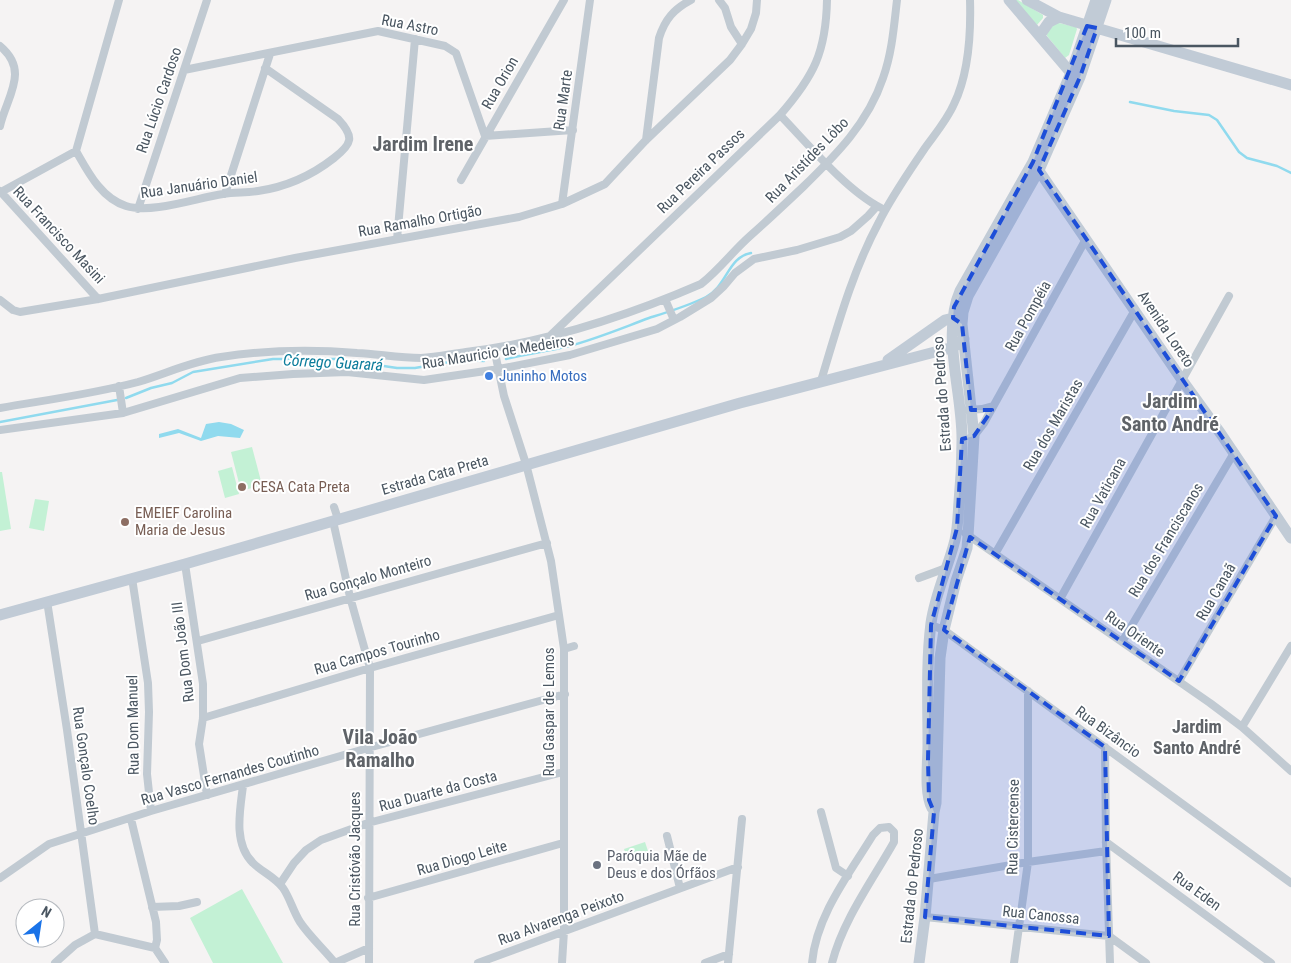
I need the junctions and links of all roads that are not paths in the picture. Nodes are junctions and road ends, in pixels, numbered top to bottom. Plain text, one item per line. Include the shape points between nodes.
1 (119, 0) edge
2 (207, 0) edge
3 (564, 0) edge
4 (590, 0) edge
5 (692, 0) edge
6 (719, 0) edge
7 (757, 0) edge
8 (827, 0) edge
9 (897, 0) edge
10 (970, 0) edge
11 (1009, 0) edge
12 (1027, 0) edge
13 (1096, 0) edge
14 (1106, 0) edge
15 (1059, 17) junction
16 (1092, 27) junction
17 (1040, 35) junction
18 (415, 39) junction
19 (742, 44) junction
20 (0, 46) edge
21 (270, 54) junction
22 (265, 68) junction
23 (184, 70) junction
24 (1076, 75) junction
25 (1291, 85) edge
26 (780, 115) junction
27 (1, 121) edge
28 (573, 130) junction
29 (484, 136) junction
30 (646, 140) junction
31 (76, 151) junction
32 (827, 164) junction
33 (1036, 166) junction
34 (461, 180) dead end
35 (0, 191) edge
36 (225, 194) junction
37 (562, 204) junction
38 (876, 206) junction
39 (138, 209) junction
40 (886, 210) junction
41 (397, 239) junction
42 (1086, 239) junction
43 (1229, 296) dead end
44 (98, 299) junction
45 (665, 299) junction
46 (0, 300) edge
47 (1135, 310) junction
48 (575, 313) junction
49 (674, 320) junction
50 (957, 321) junction
51 (584, 327) junction
52 (923, 336) junction
53 (549, 337) junction
54 (964, 339) junction
55 (954, 347) junction
56 (494, 348) junction
57 (923, 354) junction
58 (878, 366) junction
59 (499, 369) junction
60 (1182, 380) junction
61 (821, 382) junction
62 (119, 386) junction
63 (993, 406) junction
64 (0, 408) edge
65 (966, 410) junction
66 (123, 414) junction
67 (0, 430) edge
68 (974, 436) junction
69 (962, 439) junction
70 (1234, 453) junction
71 (526, 464) junction
72 (334, 507) dead end
73 (1276, 516) junction
74 (335, 520) junction
75 (957, 528) junction
76 (968, 536) junction
77 (1291, 538) edge
78 (546, 542) junction
79 (995, 554) junction
80 (185, 564) junction
81 (946, 568) junction
82 (132, 578) junction
83 (919, 578) dead end
84 (350, 596) junction
85 (1060, 599) junction
86 (46, 602) junction
87 (0, 615) edge
88 (559, 615) junction
89 (931, 625) junction
90 (944, 630) junction
91 (198, 641) junction
92 (1122, 642) junction
93 (574, 646) dead end
94 (1291, 646) edge
95 (564, 648) junction
96 (370, 668) junction
97 (1179, 681) junction
98 (1028, 691) junction
99 (565, 694) junction
100 (203, 718) junction
101 (1242, 727) junction
102 (1105, 747) junction
103 (368, 748) junction
104 (564, 772) junction
105 (1291, 772) edge
106 (242, 786) junction
107 (207, 795) junction
108 (151, 812) junction
109 (822, 812) dead end
110 (934, 812) junction
111 (130, 819) junction
112 (742, 819) dead end
113 (368, 823) junction
114 (81, 833) junction
115 (667, 836) dead end
116 (1106, 842) junction
117 (563, 843) junction
118 (1106, 851) junction
119 (1028, 862) junction
120 (738, 867) junction
121 (848, 876) junction
122 (0, 878) edge
123 (929, 879) junction
124 (1291, 883) edge
125 (280, 884) junction
126 (680, 888) junction
127 (368, 898) junction
128 (197, 902) dead end
129 (152, 907) junction
130 (925, 917) junction
131 (1020, 927) junction
132 (564, 931) junction
133 (95, 934) junction
134 (1109, 936) junction
135 (155, 948) junction
136 (368, 948) junction
137 (729, 954) junction
138 (1015, 962) edge
139 (55, 963) edge
140 (165, 963) edge
141 (335, 963) edge
142 (369, 963) edge
143 (478, 963) edge
144 (562, 963) edge
145 (705, 963) edge
146 (728, 963) edge
147 (812, 963) edge
148 (832, 963) edge
149 (919, 963) edge
150 (1110, 963) edge
151 (1146, 963) edge
152 (1271, 963) edge

1 - 31 street
2 - 23 street, Rua Lúcio Cardoso
3 - 29 street, Rua Orion
4 - 28 street, Rua Marte
5 - 30 street via 671,13 659,38
6 - 19 street
7 - 19 street, Rua Ramalho Ortigão via 754,22
8 - 26 street, Rua Pereira Passos via 826,27 814,69
9 - 32 street, Rua Aristídes Lôbo via 889,58 880,87 861,123
10 - 40 street via 969,48 955,103
11 - 17 street
12 - 15 street
13 - 16 street, Estrada do Pedroso
14 - 16 street, Estrada do Pedroso
15 - 16 street
15 - 17 street via 1049,22
16 - 24 street, Estrada do Pedroso
16 - 25 street
17 - 24 street
18 - 21 street, Rua Astro via 378,31
18 - 29 street, Rua Astro via 445,46 456,53
18 - 41 street
19 - 30 street, Rua Ramalho Ortigão via 730,60
20 - 27 street via 14,63 16,73
21 - 22 street
21 - 23 street, Rua Astro
22 - 36 street
22 - 36 street, Rua Januário Daniel via 338,120 347,129 349,143 317,172 290,184
23 - 39 street, Rua Lúcio Cardoso
24 - 33 street, Estrada do Pedroso
26 - 32 street
26 - 48 street, Rua Pereira Passos
28 - 29 street
28 - 37 street, Rua Marte
29 - 34 street, Rua Orion
30 - 37 street, Rua Ramalho Ortigão via 605,184
31 - 35 street
31 - 39 street, Rua Januário Daniel via 105,194 113,201
32 - 38 street
32 - 45 street, Rua Aristídes Lôbo via 712,276
33 - 42 street, Avenida Loreto
33 - 50 street, Estrada do Pedroso
35 - 44 street, Rua Francisco Masini
36 - 39 street, Rua Januário Daniel
37 - 41 street, Rua Ramalho Ortigão via 519,217
38 - 40 street
38 - 49 street, Rua Mauricio de Medeiros via 851,231 840,237 754,259 711,298
40 - 61 street via 846,300
41 - 44 street, Rua Ramalho Ortigão
42 - 47 street, Avenida Loreto
42 - 63 street, Rua Pompéia
43 - 60 street, Rua Vaticana
44 - 46 street, Rua Ramalho Ortigão via 20,312
45 - 49 street
45 - 51 street, Rua Aristídes Lôbo
47 - 60 street, Avenida Loreto
47 - 79 street, Rua dos Maristas
48 - 51 street via 577,322
48 - 53 street, Rua Pereira Passos
49 - 59 street, Rua Mauricio de Medeiros via 657,329 570,355
50 - 52 street, Estrada Cata Preta via 945,320
50 - 54 street, Estrada do Pedroso
50 - 55 street, Estrada do Pedroso
51 - 53 street, Rua Aristídes Lôbo
52 - 57 street via 918,347
52 - 58 street, Estrada Cata Preta
53 - 56 street, Rua Aristídes Lôbo
54 - 55 street, Estrada Cata Preta
54 - 65 street, Estrada do Pedroso
55 - 57 street, Estrada Cata Preta
55 - 65 street, Estrada do Pedroso
56 - 59 street, Rua Gaspar de Lemos
56 - 62 street, Rua Aristídes Lôbo via 422,358 312,350 221,357
57 - 58 street, Estrada Cata Preta
58 - 61 street, Estrada Cata Preta
59 - 66 street, Rua Mauricio de Medeiros via 424,380 338,372 240,378
59 - 71 street, Rua Gaspar de Lemos via 504,396
60 - 70 street, Avenida Loreto
60 - 85 street, Rua Vaticana
61 - 71 street, Estrada Cata Preta
62 - 64 street, Rua Aristídes Lôbo
62 - 66 street
63 - 65 street
63 - 68 street, Rua Pompéia
65 - 68 street, Estrada do Pedroso
65 - 69 street, Estrada do Pedroso
66 - 67 street, Rua Mauricio de Medeiros
68 - 69 street
68 - 76 street, Estrada do Pedroso
69 - 75 street, Estrada do Pedroso
70 - 73 street, Avenida Loreto
70 - 92 street, Rua dos Franciscanos
71 - 74 street, Estrada Cata Preta
71 - 78 street, Rua Gaspar de Lemos
72 - 74 street, Rua Cristóvão Jacques
73 - 77 street, Avenida Loreto
73 - 97 street, Rua Canaã
74 - 80 street, Estrada Cata Preta
74 - 84 street, Rua Cristóvão Jacques
75 - 76 street, Rua Oriente
75 - 81 street, Estrada do Pedroso
76 - 79 street, Rua Oriente
76 - 90 street, Estrada do Pedroso
78 - 84 street, Rua Gonçalo Monteiro
78 - 88 street, Rua Gaspar de Lemos
79 - 85 street, Rua Oriente
80 - 82 street, Estrada Cata Preta
80 - 91 street, Rua Dom João III
81 - 83 street
81 - 89 street, Estrada do Pedroso
82 - 86 street, Estrada Cata Preta
82 - 108 street, Rua Dom Manuel via 148,683 147,774
84 - 91 street, Rua Gonçalo Monteiro
84 - 96 street, Rua Cristóvão Jacques
85 - 92 street, Rua Oriente
86 - 87 street, Estrada Cata Preta
86 - 114 street, Rua Gonçalo Coelho via 68,730
88 - 95 street, Rua Gaspar de Lemos
88 - 96 street, Rua Campos Tourinho
89 - 90 street, Rua Bizâncio
89 - 110 street, Estrada do Pedroso via 928,760 929,800
90 - 98 street, Rua Bizâncio
90 - 110 street, Estrada do Pedroso
91 - 100 street, Rua Dom João III
92 - 97 street, Rua Oriente
93 - 95 street
94 - 101 street
95 - 99 street, Rua Gaspar de Lemos
96 - 100 street, Rua Campos Tourinho
96 - 103 street, Rua Cristóvão Jacques
97 - 101 street, Rua Oriente
98 - 102 street, Rua Bizâncio
98 - 119 street, Rua Cistercense
99 - 103 street, Rua Vasco Fernandes Coutinho
99 - 104 street, Rua Gaspar de Lemos
100 - 107 street, Rua Dom João III via 199,744
101 - 105 street, Rua Oriente
102 - 116 street
102 - 124 street, Rua Bizâncio
103 - 106 street, Rua Vasco Fernandes Coutinho
103 - 113 street, Rua Cristóvão Jacques
104 - 113 street, Rua Duarte da Costa
104 - 117 street, Rua Gaspar de Lemos
106 - 107 street, Rua Vasco Fernandes Coutinho
106 - 125 street via 242,847 252,863
107 - 108 street, Rua Vasco Fernandes Coutinho
108 - 111 street, Rua Vasco Fernandes Coutinho
109 - 121 street via 836,868
110 - 123 street, Estrada do Pedroso
111 - 114 street, Rua Vasco Fernandes Coutinho
111 - 129 street
112 - 120 street
113 - 125 street, Rua Duarte da Costa via 321,840 294,863
113 - 127 street, Rua Cristóvão Jacques
114 - 122 street, Rua Vasco Fernandes Coutinho via 49,844
114 - 133 street, Rua Gonçalo Coelho
115 - 126 street
116 - 118 street
116 - 152 street, Rua Eden
117 - 127 street, Rua Diogo Leite
117 - 132 street, Rua Gaspar de Lemos
118 - 119 street
118 - 134 street
119 - 123 street
119 - 131 street, Rua Cistercense
120 - 126 street, Rua Alvarenga Peixoto
120 - 137 street
121 - 147 street via 822,924
121 - 148 street via 873,836 880,828 889,827 894,832 894,842 840,936
123 - 130 street, Estrada do Pedroso
125 - 141 street via 300,921
126 - 132 street, Rua Alvarenga Peixoto
127 - 136 street, Rua Cristóvão Jacques
128 - 129 street
129 - 135 street via 158,935
130 - 131 street, Rua Canossa
130 - 149 street, Estrada do Pedroso
131 - 134 street, Rua Canossa
131 - 138 street, Rua Cistercense
132 - 143 street, Rua Alvarenga Peixoto
132 - 144 street, Rua Gaspar de Lemos
133 - 135 street
133 - 139 street via 75,945
134 - 150 street
134 - 151 street
135 - 140 street
136 - 141 street
136 - 142 street, Rua Cristóvão Jacques
137 - 145 street
137 - 146 street

